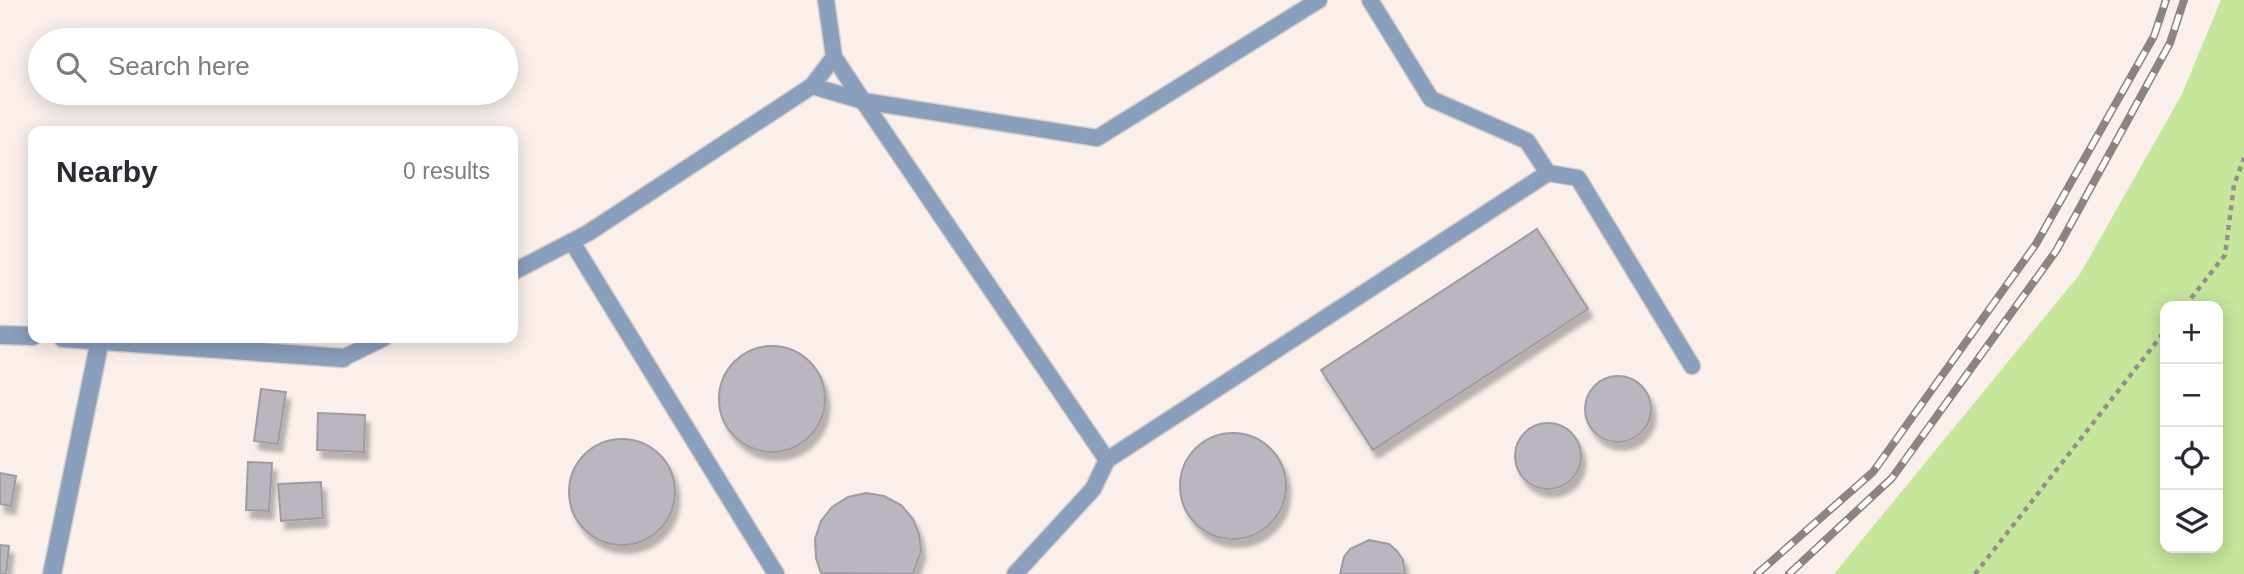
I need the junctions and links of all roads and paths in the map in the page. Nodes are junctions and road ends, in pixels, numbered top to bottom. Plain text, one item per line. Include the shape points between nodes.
1 (826, 0) edge
2 (1319, 0) edge
3 (1370, 0) edge
4 (834, 57) junction
5 (812, 86) junction
6 (863, 101) junction
7 (2244, 158) edge
8 (1548, 173) junction
9 (572, 242) junction
10 (518, 269) edge
11 (2189, 301) edge
12 (0, 334) edge
13 (28, 336) edge
14 (2160, 337) edge
15 (99, 343) edge
16 (140, 343) edge
17 (374, 343) edge
18 (343, 358) joint
19 (1692, 366) dead end
20 (1107, 460) junction
21 (52, 574) edge
22 (776, 574) edge
23 (1015, 574) edge
24 (1975, 574) edge

1 - 4 lane
2 - 6 lane via 1097,138
3 - 8 lane via 1431,99 1527,141
4 - 5 lane
4 - 6 lane
5 - 6 lane
5 - 9 lane
6 - 20 lane
7 - 11 path via 2234,186 2225,255
8 - 19 lane via 1578,178
8 - 20 lane
9 - 10 lane
9 - 22 lane
12 - 13 street
14 - 24 path
15 - 21 street
16 - 18 street
17 - 18 lane
20 - 23 lane via 1093,489

